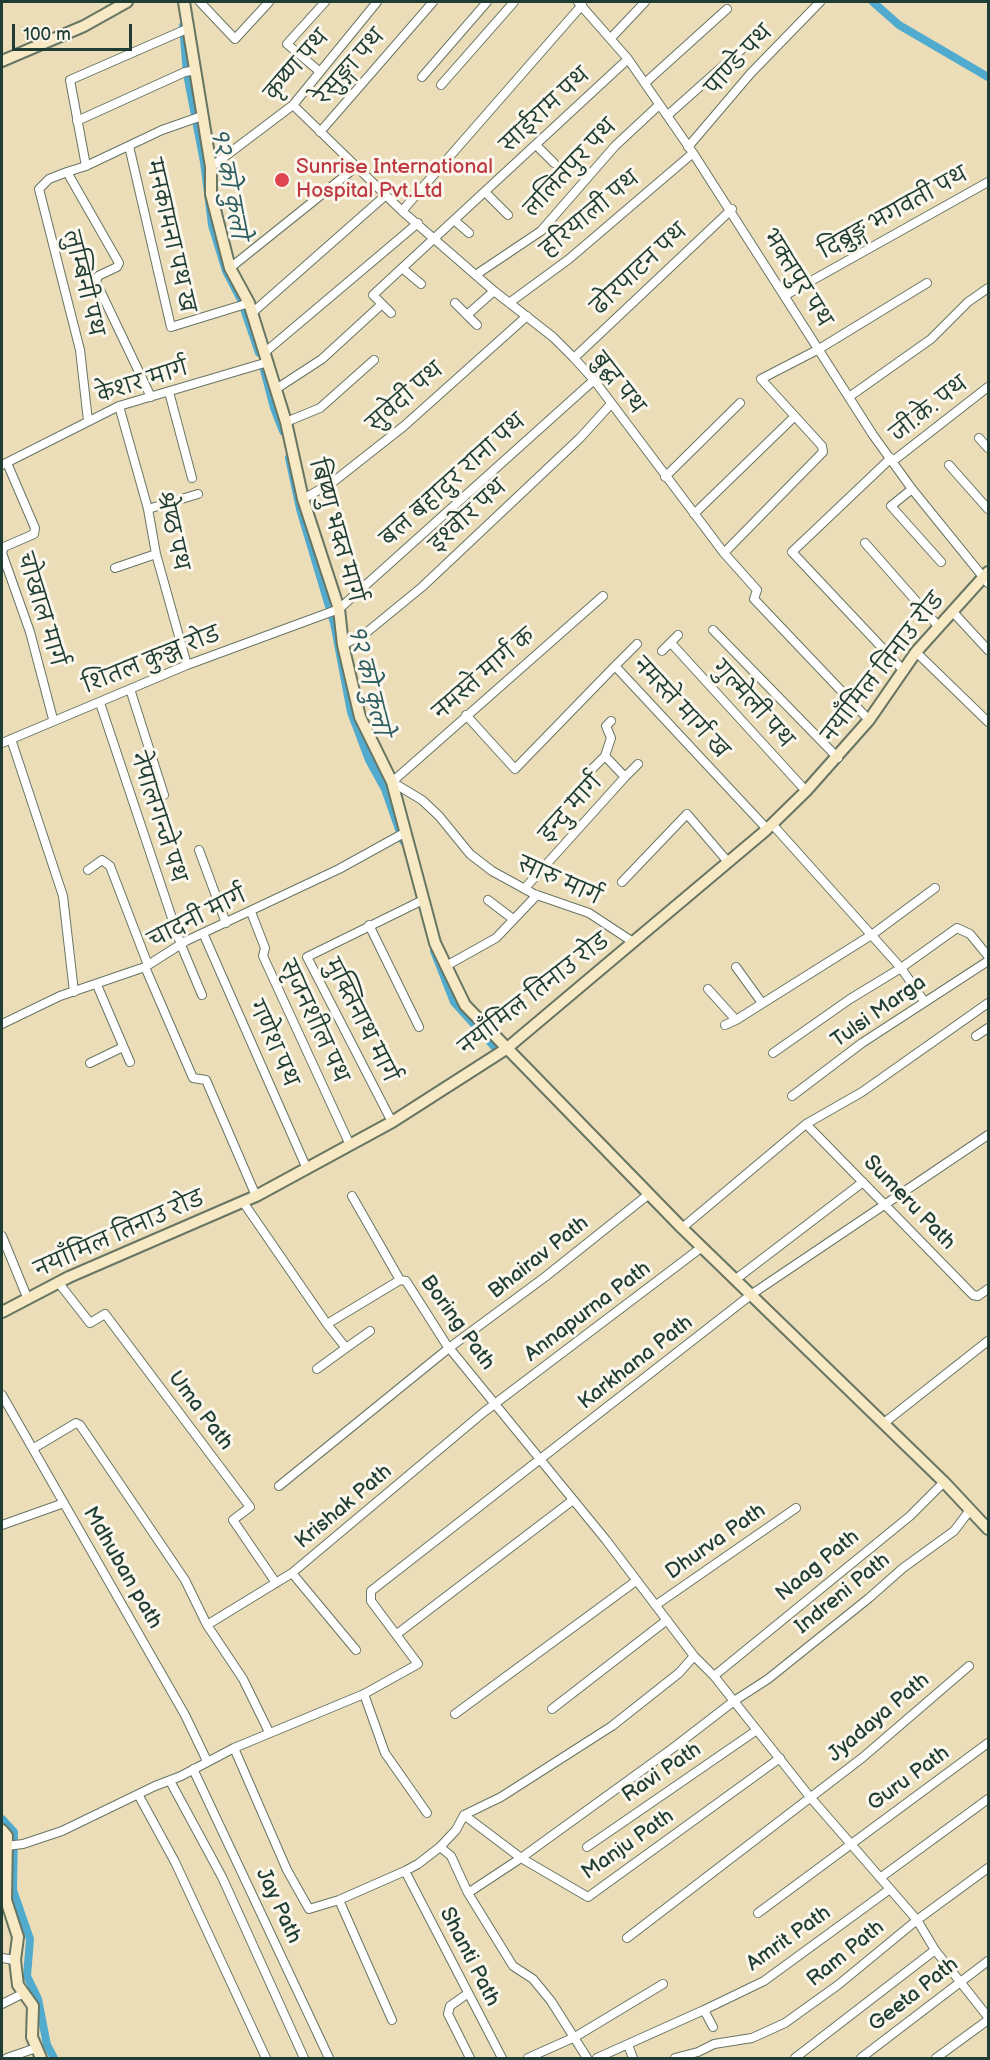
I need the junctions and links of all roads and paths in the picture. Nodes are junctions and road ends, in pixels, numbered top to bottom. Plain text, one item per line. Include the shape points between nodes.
1 (127, 2) edge
2 (184, 2) edge
3 (200, 2) edge
4 (269, 2) edge
5 (325, 2) edge
6 (377, 2) edge
7 (433, 2) edge
8 (487, 2) edge
9 (514, 2) edge
10 (645, 2) edge
11 (820, 2) edge
12 (580, 3) edge
13 (727, 9) dead end
14 (185, 30) junction
15 (611, 38) junction
16 (742, 49) dead end
17 (628, 59) junction
18 (2, 61) edge
19 (190, 71) junction
20 (319, 71) junction
21 (422, 77) dead end
22 (645, 83) junction
23 (441, 85) dead end
24 (293, 105) junction
25 (659, 105) junction
26 (668, 115) junction
27 (198, 117) junction
28 (77, 121) junction
29 (320, 132) junction
30 (536, 145) junction
31 (129, 146) junction
32 (691, 150) junction
33 (554, 163) dead end
34 (86, 166) junction
35 (211, 167) junction
36 (356, 167) junction
37 (68, 172) junction
38 (988, 182) edge
39 (485, 192) junction
40 (386, 195) junction
41 (732, 209) junction
42 (402, 210) junction
43 (508, 215) dead end
44 (454, 220) junction
45 (418, 223) junction
46 (469, 234) dead end
47 (435, 238) junction
48 (230, 268) junction
49 (402, 268) junction
50 (477, 274) junction
51 (927, 283) dead end
52 (422, 284) dead end
53 (988, 288) edge
54 (494, 291) junction
55 (786, 296) junction
56 (455, 303) dead end
57 (509, 303) junction
58 (382, 304) junction
59 (249, 306) junction
60 (391, 313) dead end
61 (467, 315) junction
62 (527, 316) junction
63 (477, 325) dead end
64 (819, 350) junction
65 (574, 358) junction
66 (374, 360) dead end
67 (264, 361) junction
68 (594, 380) junction
69 (988, 387) edge
70 (276, 389) junction
71 (169, 392) junction
72 (151, 397) junction
73 (849, 397) junction
74 (740, 403) dead end
75 (610, 405) junction
76 (119, 406) junction
77 (794, 417) junction
78 (88, 421) junction
79 (286, 422) junction
80 (980, 438) dead end
81 (988, 448) edge
82 (892, 460) junction
83 (4, 464) edge
84 (949, 465) dead end
85 (665, 477) junction
86 (192, 478) dead end
87 (912, 489) junction
88 (198, 494) dead end
89 (303, 499) junction
90 (148, 509) junction
91 (988, 509) edge
92 (694, 514) junction
93 (865, 543) dead end
94 (724, 553) junction
95 (156, 554) junction
96 (941, 562) dead end
97 (115, 568) dead end
98 (987, 577) edge
99 (603, 596) dead end
100 (339, 609) junction
101 (952, 611) junction
102 (938, 626) junction
103 (713, 630) dead end
104 (678, 636) dead end
105 (671, 643) junction
106 (637, 644) dead end
107 (343, 645) junction
108 (988, 650) edge
109 (662, 651) dead end
110 (916, 652) junction
111 (187, 665) junction
112 (615, 666) junction
113 (904, 671) junction
114 (130, 689) junction
115 (100, 703) junction
116 (466, 715) junction
117 (53, 719) junction
118 (869, 720) junction
119 (611, 721) dead end
120 (988, 722) edge
121 (11, 739) junction
122 (2, 743) edge
123 (605, 756) junction
124 (838, 758) junction
125 (638, 764) dead end
126 (587, 774) dead end
127 (625, 777) junction
128 (392, 782) junction
129 (806, 791) junction
130 (164, 795) dead end
131 (770, 827) junction
132 (402, 834) junction
133 (199, 850) dead end
134 (728, 862) junction
135 (88, 870) dead end
136 (622, 882) dead end
137 (525, 888) junction
138 (935, 888) dead end
139 (537, 895) junction
140 (489, 900) dead end
141 (420, 901) junction
142 (251, 912) junction
143 (513, 919) junction
144 (226, 923) junction
145 (369, 925) junction
146 (203, 933) junction
147 (873, 934) junction
148 (633, 942) junction
149 (181, 945) junction
150 (988, 956) edge
151 (988, 961) edge
152 (146, 966) junction
153 (446, 966) junction
154 (736, 966) dead end
155 (901, 968) junction
156 (97, 985) junction
157 (708, 989) dead end
158 (75, 992) junction
159 (202, 995) dead end
160 (924, 1001) junction
161 (762, 1003) junction
162 (988, 1003) edge
163 (736, 1020) junction
164 (2, 1024) edge
165 (725, 1025) dead end
166 (419, 1028) dead end
167 (988, 1028) edge
168 (976, 1036) dead end
169 (123, 1047) junction
170 (506, 1048) junction
171 (773, 1053) dead end
172 (130, 1062) dead end
173 (90, 1063) dead end
174 (792, 1096) dead end
175 (392, 1122) junction
176 (806, 1124) junction
177 (988, 1135) edge
178 (350, 1145) junction
179 (307, 1169) junction
180 (863, 1182) junction
181 (649, 1194) junction
182 (256, 1196) junction
183 (352, 1196) dead end
184 (243, 1202) junction
185 (884, 1205) junction
186 (682, 1228) junction
187 (2, 1236) edge
188 (702, 1247) junction
189 (736, 1279) junction
190 (400, 1280) junction
191 (58, 1282) junction
192 (988, 1289) edge
193 (752, 1294) junction
194 (27, 1298) junction
195 (2, 1312) edge
196 (327, 1324) junction
197 (370, 1331) dead end
198 (988, 1341) edge
199 (346, 1348) junction
200 (449, 1348) junction
201 (317, 1369) dead end
202 (2, 1395) edge
203 (495, 1405) junction
204 (884, 1423) junction
205 (34, 1448) junction
206 (542, 1460) junction
207 (944, 1482) junction
208 (279, 1486) dead end
209 (573, 1500) junction
210 (64, 1503) junction
211 (796, 1508) dead end
212 (970, 1510) junction
213 (2, 1526) edge
214 (988, 1529) edge
215 (292, 1573) junction
216 (636, 1581) junction
217 (276, 1583) junction
218 (656, 1605) junction
219 (667, 1620) junction
220 (207, 1625) junction
221 (396, 1634) junction
222 (356, 1650) dead end
223 (694, 1656) junction
224 (969, 1666) dead end
225 (714, 1677) junction
226 (364, 1694) junction
227 (734, 1701) junction
228 (552, 1709) dead end
229 (455, 1714) dead end
230 (757, 1730) junction
231 (269, 1732) junction
232 (988, 1743) edge
233 (234, 1748) junction
234 (780, 1758) junction
235 (207, 1761) junction
236 (193, 1769) junction
237 (170, 1780) junction
238 (139, 1796) junction
239 (810, 1797) junction
240 (988, 1799) edge
241 (427, 1813) dead end
242 (464, 1815) junction
243 (2, 1830) edge
244 (850, 1844) junction
245 (440, 1847) junction
246 (587, 1847) dead end
247 (4, 1853) edge
248 (521, 1858) junction
249 (988, 1868) edge
250 (405, 1871) junction
251 (880, 1878) junction
252 (890, 1889) junction
253 (468, 1893) junction
254 (339, 1899) junction
255 (758, 1913) dead end
256 (917, 1920) junction
257 (627, 1938) dead end
258 (935, 1950) junction
259 (2, 1958) edge
260 (15, 1960) junction
261 (988, 1961) edge
262 (961, 1982) junction
263 (663, 1984) dead end
264 (24, 1994) junction
265 (467, 1994) junction
266 (2, 2004) edge
267 (704, 2010) junction
268 (988, 2018) edge
269 (392, 2020) dead end
270 (713, 2027) dead end
271 (575, 2037) junction
272 (628, 2044) junction
273 (703, 2050) junction
274 (39, 2053) edge
275 (7, 2058) edge
276 (266, 2058) edge
277 (304, 2058) edge
278 (329, 2058) edge
279 (470, 2058) edge
280 (502, 2058) edge
281 (528, 2058) edge
282 (587, 2058) edge
283 (597, 2058) edge
284 (633, 2058) edge
285 (675, 2058) edge
286 (709, 2058) edge
287 (795, 2058) edge
288 (861, 2058) edge
289 (936, 2058) edge

1 - 18 street via 84,26
2 - 14 street, बिष्णु भक्त मार्ग
3 - 4 street via 235,39
5 - 20 street via 287,44
6 - 20 street, कृष्ण पथ
7 - 29 street, रेसुङ्गा पथ
8 - 21 street
9 - 23 street
10 - 15 street
11 - 32 street, पाण्डे पथ via 751,73
12 - 15 street, भक्तपुर पथ
12 - 42 street
13 - 22 street
14 - 19 street, बिष्णु भक्त मार्ग
14 - 28 street via 70,80
15 - 17 street, भक्तपुर पथ
16 - 26 street
17 - 22 street, भक्तपुर पथ
17 - 30 street, साईराम पथ
19 - 27 street, बिष्णु भक्त मार्ग
19 - 28 street
20 - 24 street, कृष्ण पथ
22 - 25 street, भक्तपुर पथ
24 - 29 street, बुद्ध पथ
24 - 35 street, कृष्ण पथ
25 - 26 street, भक्तपुर पथ
25 - 50 street, ललितपुर पथ via 615,146 541,231
26 - 32 street, भक्तपुर पथ
27 - 31 street
27 - 35 street, बिष्णु भक्त मार्ग
28 - 34 street
29 - 36 street, बुद्ध पथ
30 - 33 street
30 - 39 street, साईराम पथ
31 - 34 street
31 - 59 street, मनकामना पथ ख via 171,327
32 - 41 street, भक्तपुर पथ
32 - 57 street, हरियाली पथ via 569,259
34 - 37 street
35 - 48 street, बिष्णु भक्त मार्ग via 212,194
36 - 40 street, बुद्ध पथ
36 - 48 street
37 - 72 street via 119,263 98,276 96,282
37 - 78 street, लुम्बिनी पथ via 49,179 39,189 80,350
38 - 55 street, दिब्रुङ्ग भगवती पथ
39 - 43 street
39 - 44 street, साईराम पथ
40 - 42 street, बुद्ध पथ
40 - 59 street
41 - 55 street, भक्तपुर पथ
41 - 65 street, ढोरपाटन पथ
42 - 45 street, बुद्ध पथ
44 - 46 street
44 - 47 street, साईराम पथ
45 - 47 street, बुद्ध पथ
45 - 67 street
47 - 49 street, साईराम पथ
47 - 50 street, बुद्ध पथ
48 - 59 street, बिष्णु भक्त मार्ग
49 - 52 street
49 - 58 street, साईराम पथ via 373,295
50 - 54 street, बुद्ध पथ
51 - 64 street
53 - 73 street via 931,339
54 - 57 street, बुद्ध पथ
54 - 61 street
55 - 64 street, भक्तपुर पथ
56 - 61 street
57 - 62 street, बुद्ध पथ
58 - 60 street
58 - 70 street via 322,359
59 - 67 street, बिष्णु भक्त मार्ग
61 - 63 street
62 - 65 street, बुद्ध पथ
62 - 89 street, सुवेदी पथ via 404,426 333,482
64 - 73 street, भक्तपुर पथ
64 - 77 street via 761,380
65 - 68 street, बुद्ध पथ
66 - 79 street via 320,408
67 - 70 street, बिष्णु भक्त मार्ग
67 - 71 street, केशर मार्ग
68 - 75 street, बुद्ध पथ
68 - 100 street, बल बहादुर राना पथ
69 - 82 street, जी.के. पथ
70 - 79 street, बिष्णु भक्त मार्ग
71 - 72 street, केशर मार्ग
71 - 86 street
72 - 76 street, केशर मार्ग
73 - 82 street, भक्तपुर पथ
74 - 85 street
75 - 85 street, बुद्ध पथ
75 - 107 street, इश्वोर पथ via 422,587 367,632
76 - 78 street, केशर मार्ग
76 - 90 street, श्रेष्ठ पथ
77 - 92 street
77 - 94 street via 824,452
78 - 83 street, केशर मार्ग
79 - 89 street, बिष्णु भक्त मार्ग
80 - 81 street
82 - 87 street, भक्तपुर पथ
82 - 113 street, जी.के. पथ via 792,552
83 - 117 street, चोखाल मार्ग via 34,534 4,547 2,553 30,632
84 - 91 street
85 - 92 street, बुद्ध पथ
87 - 96 street via 891,506
87 - 98 street, भक्तपुर पथ
88 - 90 street
89 - 100 street, बिष्णु भक्त मार्ग
90 - 95 street, श्रेष्ठ पथ
92 - 94 street, बुद्ध पथ
93 - 102 street
94 - 118 street, बुद्ध पथ via 757,590 754,599
95 - 97 street
95 - 111 street, श्रेष्ठ पथ
98 - 101 street, नयाँमिल तिनाउ रोड
99 - 116 street, नमस्ते मार्ग क
100 - 107 street, बिष्णु भक्त मार्ग
100 - 111 street, शितल कुञ्ज रोड
101 - 102 street, नयाँमिल तिनाउ रोड
101 - 108 street
102 - 110 street, नयाँमिल तिनाउ रोड
103 - 124 street
104 - 105 street
105 - 109 street
105 - 129 street, गुल्मेली पथ
106 - 112 street
107 - 128 street, बिष्णु भक्त मार्ग via 360,717
110 - 113 street, नयाँमिल तिनाउ रोड
110 - 120 street
111 - 114 street, शितल कुञ्ज रोड
112 - 116 street, नमस्ते मार्ग ख via 515,769
112 - 131 street, नमस्ते मार्ग ख
113 - 118 street, नयाँमिल तिनाउ रोड
114 - 115 street, शितल कुञ्ज रोड
114 - 130 street
115 - 117 street, शितल कुञ्ज रोड
115 - 149 street, नेपालगन्जे पथ
116 - 128 street, नमस्ते मार्ग क
117 - 121 street, शितल कुञ्ज रोड
118 - 124 street, नयाँमिल तिनाउ रोड
119 - 123 street, इन्दु मार्ग via 606,726 611,738
121 - 122 street, शितल कुञ्ज रोड
121 - 158 street via 63,896
123 - 126 street
123 - 127 street, इन्दु मार्ग
124 - 129 street, नयाँमिल तिनाउ रोड
125 - 127 street
127 - 137 street, इन्दु मार्ग
128 - 132 street, बिष्णु भक्त मार्ग
128 - 137 street, सारु मार्ग via 422,800 471,854 492,871
129 - 131 street, नयाँमिल तिनाउ रोड
131 - 134 street, नयाँमिल तिनाउ रोड
131 - 147 street, नमस्ते मार्ग ख
132 - 141 street, बिष्णु भक्त मार्ग
132 - 142 street, चादनी मार्ग
133 - 144 street
134 - 136 street via 687,814
134 - 148 street, नयाँमिल तिनाउ रोड
135 - 152 street via 102,860 110,866
137 - 139 street, सारु मार्ग
138 - 147 street
139 - 143 street
139 - 148 street, सारु मार्ग via 589,913
140 - 143 street
141 - 145 street, मुक्तिनाथ मार्ग
141 - 153 street, बिष्णु भक्त मार्ग
142 - 144 street, चादनी मार्ग
142 - 178 street, सृजनशील पथ via 265,948 263,956
143 - 153 street via 496,938
144 - 146 street, चादनी मार्ग
145 - 166 street
145 - 175 street, मुक्तिनाथ मार्ग via 307,957
146 - 149 street, चादनी मार्ग
146 - 179 street, गणेश पथ
147 - 155 street, नमस्ते मार्ग ख
147 - 161 street
148 - 170 street, नयाँमिल तिनाउ रोड
149 - 152 street, चादनी मार्ग
149 - 159 street, नेपालगन्जे पथ
150 - 155 street via 970,934 957,928
151 - 160 street, Tulsi Marga
152 - 156 street, चादनी मार्ग
152 - 182 street via 193,1078 206,1080
153 - 170 street, बिष्णु भक्त मार्ग via 465,1005
154 - 161 street
155 - 160 street, नमस्ते मार्ग ख
155 - 171 street
156 - 158 street, चादनी मार्ग
156 - 169 street
157 - 163 street
158 - 164 street, चादनी मार्ग via 33,1007
160 - 174 street, Tulsi Marga
161 - 163 street
162 - 176 street via 862,1092
163 - 165 street
167 - 168 street
169 - 172 street
169 - 173 street
170 - 175 street, नयाँमिल तिनाउ रोड
170 - 181 street, बिष्णु भक्त मार्ग
175 - 178 street, नयाँमिल तिनाउ रोड
176 - 180 street, Sumeru Path
176 - 186 street
177 - 185 street, Karkhana Path
178 - 179 street, नयाँमिल तिनाउ रोड
179 - 182 street, नयाँमिल तिनाउ रोड
180 - 185 street, Sumeru Path
180 - 189 street
181 - 186 street, बिष्णु भक्त मार्ग
181 - 200 street, Bhairav Path
182 - 184 street, नयाँमिल तिनाउ रोड
183 - 190 street
184 - 191 street, नयाँमिल तिनाउ रोड
184 - 196 street
185 - 192 street, Sumeru Path via 973,1295
185 - 193 street, Karkhana Path
186 - 188 street, बिष्णु भक्त मार्ग
187 - 194 street
188 - 189 street, बिष्णु भक्त मार्ग
188 - 203 street, Annapurna Path
189 - 193 street, बिष्णु भक्त मार्ग
190 - 196 street, Boring Path
190 - 200 street, Boring Path via 414,1290
191 - 194 street, नयाँमिल तिनाउ रोड
191 - 217 street, Uma Path via 90,1323 105,1314 250,1507 233,1520
193 - 204 street, बिष्णु भक्त मार्ग
193 - 206 street, Karkhana Path
194 - 195 street, नयाँमिल तिनाउ रोड
196 - 199 street
197 - 199 street
198 - 204 street
199 - 201 street
200 - 203 street, Boring Path
200 - 208 street, Bhairav Path
202 - 205 street, Mdhuban path
203 - 206 street, Boring Path
203 - 215 street, Krishak Path
204 - 207 street, बिष्णु भक्त मार्ग
205 - 210 street, Mdhuban path
205 - 220 street via 76,1423 80,1425 185,1580
206 - 209 street, Boring Path
206 - 221 street, Karkhana Path via 371,1591 371,1602
207 - 212 street, बिष्णु भक्त मार्ग
207 - 225 street, Naag Path via 910,1516
209 - 216 street, Boring Path
209 - 221 street
210 - 213 street
210 - 235 street, Mdhuban path via 185,1714
211 - 218 street, Dhurva Path
212 - 214 street, बिष्णु भक्त मार्ग
212 - 227 street, Indreni Path via 954,1531 768,1679
215 - 217 street, Krishak Path
215 - 222 street
216 - 218 street, Boring Path
216 - 229 street
217 - 220 street, Krishak Path
218 - 219 street, Boring Path
219 - 223 street, Boring Path
219 - 228 street
220 - 231 street via 243,1678
221 - 226 street via 418,1664
223 - 225 street, Boring Path
223 - 242 street via 680,1673 612,1726 501,1797
224 - 239 street, Jyadaya Path
225 - 227 street, Boring Path
226 - 231 street
226 - 241 street via 385,1753
227 - 230 street, Boring Path
227 - 248 street, Indreni Path
230 - 234 street, Boring Path
230 - 246 street, Ravi Path
231 - 233 street
232 - 244 street, Guru Path
233 - 235 street
233 - 254 street via 306,1905 312,1911
234 - 239 street, Boring Path
234 - 248 street, Manju Path via 588,1897
235 - 236 street
236 - 237 street
236 - 278 street, Jay Path
237 - 238 street
237 - 277 street via 222,1877
238 - 247 street
238 - 276 street via 175,1862
239 - 244 street, Boring Path
239 - 257 street, Jyadaya Path
240 - 251 street
242 - 245 street
242 - 248 street, Manju Path
243 - 247 street via 7,1836
244 - 251 street, Boring Path
244 - 255 street, Guru Path
245 - 250 street
245 - 253 street via 451,1856
247 - 260 street via 6,1900 18,1937
248 - 253 street, Indreni Path
249 - 256 street, Ram Path
250 - 254 street
250 - 265 street, Shanti Path
251 - 252 street, Boring Path
252 - 256 street, Boring Path
252 - 267 street, Amrit Path via 764,1981
253 - 271 street via 513,1966 533,1979
254 - 269 street
256 - 258 street, Boring Path
256 - 273 street, Ram Path via 785,2023 752,2038 714,2044
258 - 262 street, Boring Path
258 - 287 street
259 - 260 street
260 - 264 street via 18,1984
261 - 262 street, Geeta Path
262 - 268 street, Boring Path
262 - 288 street, Geeta Path
263 - 271 street
264 - 266 street
264 - 274 street via 33,2006 32,2037
265 - 279 street via 450,2006 447,2014
265 - 280 street, Shanti Path
267 - 270 street
267 - 272 street, Amrit Path
268 - 289 street
271 - 281 street
271 - 282 street
272 - 283 street, Amrit Path
272 - 284 street
273 - 285 street, Ram Path
273 - 286 street
274 - 275 street

